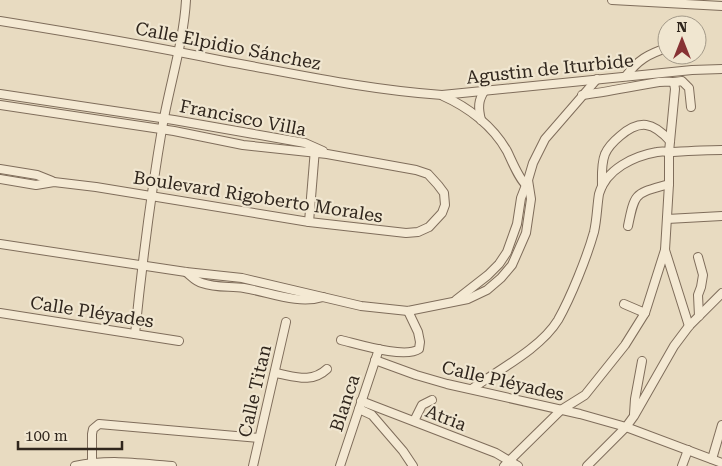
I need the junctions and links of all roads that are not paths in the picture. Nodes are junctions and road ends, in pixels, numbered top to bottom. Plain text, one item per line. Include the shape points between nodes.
1 (612, 0) edge
2 (184, 2) edge
3 (722, 6) edge
4 (0, 21) edge
5 (10, 23) junction
6 (0, 25) edge
7 (657, 51) edge
8 (177, 52) junction
9 (722, 69) edge
10 (626, 76) junction
11 (597, 79) junction
12 (674, 83) junction
13 (485, 90) junction
14 (0, 94) edge
15 (442, 95) junction
16 (582, 95) junction
17 (0, 105) edge
18 (691, 107) dead end
19 (121, 114) junction
20 (164, 119) junction
21 (481, 120) junction
22 (120, 124) junction
23 (162, 129) junction
24 (670, 141) junction
25 (722, 150) edge
26 (315, 151) junction
27 (669, 152) junction
28 (0, 169) edge
29 (0, 179) edge
30 (54, 182) junction
31 (669, 184) junction
32 (528, 185) junction
33 (602, 186) junction
34 (152, 196) junction
35 (722, 216) edge
36 (667, 219) junction
37 (309, 222) junction
38 (628, 226) dead end
39 (0, 244) edge
40 (664, 250) junction
41 (698, 257) dead end
42 (142, 265) junction
43 (186, 272) junction
44 (722, 293) edge
45 (324, 297) junction
46 (455, 301) junction
47 (624, 304) dead end
48 (408, 312) junction
49 (0, 313) edge
50 (646, 313) junction
51 (699, 316) junction
52 (286, 322) dead end
53 (689, 326) junction
54 (135, 334) junction
55 (341, 340) dead end
56 (179, 341) dead end
57 (379, 348) junction
58 (375, 360) junction
59 (642, 361) dead end
60 (327, 369) dead end
61 (274, 373) junction
62 (473, 388) junction
63 (432, 400) dead end
64 (360, 405) junction
65 (561, 410) junction
66 (634, 416) junction
67 (414, 421) junction
68 (722, 425) edge
69 (626, 427) junction
70 (259, 438) junction
71 (688, 450) junction
72 (712, 459) junction
73 (92, 462) junction
74 (507, 463) edge
75 (722, 463) edge
76 (75, 466) edge
77 (172, 466) edge
78 (253, 466) edge
79 (340, 466) edge
80 (413, 466) edge
81 (518, 466) edge
82 (587, 466) edge
83 (682, 466) edge

1 - 3 street
2 - 8 street
4 - 5 street, Calle Elpidio Sánchez
5 - 6 street, Calle Elpidio Sánchez
5 - 8 street, Calle Elpidio Sánchez
7 - 10 street via 635,63
8 - 15 street, Calle Elpidio Sánchez via 331,81
8 - 20 street
9 - 10 street, Agustin de Iturbide
10 - 11 street, Agustin de Iturbide
11 - 13 street, Agustin de Iturbide
11 - 16 street
12 - 16 street via 659,82
12 - 18 street via 686,83
12 - 24 street
13 - 15 street, Agustin de Iturbide
13 - 21 street via 479,103
14 - 19 street, Francisco Villa
15 - 21 street
16 - 32 street via 545,139 533,163
17 - 22 street
19 - 20 street, Francisco Villa
19 - 22 street
20 - 23 street
20 - 26 street, Francisco Villa via 305,143
21 - 32 street via 505,148
22 - 23 street
23 - 26 street via 243,145
23 - 34 street
24 - 27 street
24 - 33 street via 661,131 648,125 634,125 609,146 602,168
25 - 27 street
26 - 37 street
26 - 37 street, Boulevard Rigoberto Morales via 428,174 444,193 445,205 437,220 418,232
27 - 31 street
27 - 33 street via 659,151 623,163
28 - 30 street, Boulevard Rigoberto Morales via 37,175
29 - 30 street, Boulevard Rigoberto Morales via 36,185
30 - 34 street, Boulevard Rigoberto Morales
31 - 36 street
31 - 38 street via 636,197
32 - 46 street via 521,198 517,224 507,252 488,275
32 - 46 street via 531,199 526,233 512,265 486,290
33 - 62 street via 587,254 558,320 544,338
34 - 37 street, Boulevard Rigoberto Morales
34 - 42 street
35 - 36 street
36 - 40 street
39 - 42 street
40 - 50 street
40 - 53 street
41 - 51 street via 703,275 698,295
42 - 43 street
42 - 54 street
43 - 45 street via 242,278
43 - 45 street via 199,283 219,287 242,288 302,300
44 - 51 street
45 - 48 street
46 - 48 street
47 - 50 street
48 - 57 street via 418,332 419,349 409,353
49 - 54 street, Calle Pléyades
50 - 65 street via 626,345 585,395
51 - 53 street
52 - 61 street, Calle Titan
53 - 66 street
54 - 56 street, Calle Pléyades
55 - 57 street
57 - 58 street, Blanca
58 - 62 street, Calle Pléyades via 447,384
58 - 64 street, Blanca
59 - 66 street
60 - 61 street via 308,378
61 - 70 street, Calle Titan
62 - 65 street, Calle Pléyades
63 - 67 street via 422,405
64 - 67 street, Atria
64 - 79 street, Blanca
64 - 80 street
65 - 69 street, Calle Pléyades
65 - 74 street
66 - 69 street
67 - 74 street, Atria
68 - 72 street
69 - 71 street, Calle Pléyades
69 - 82 street
70 - 73 street via 99,424 92,434
70 - 78 street, Calle Titan
71 - 72 street, Calle Pléyades
71 - 83 street
72 - 75 street, Calle Pléyades
73 - 76 street
73 - 77 street
74 - 81 street, Atria

